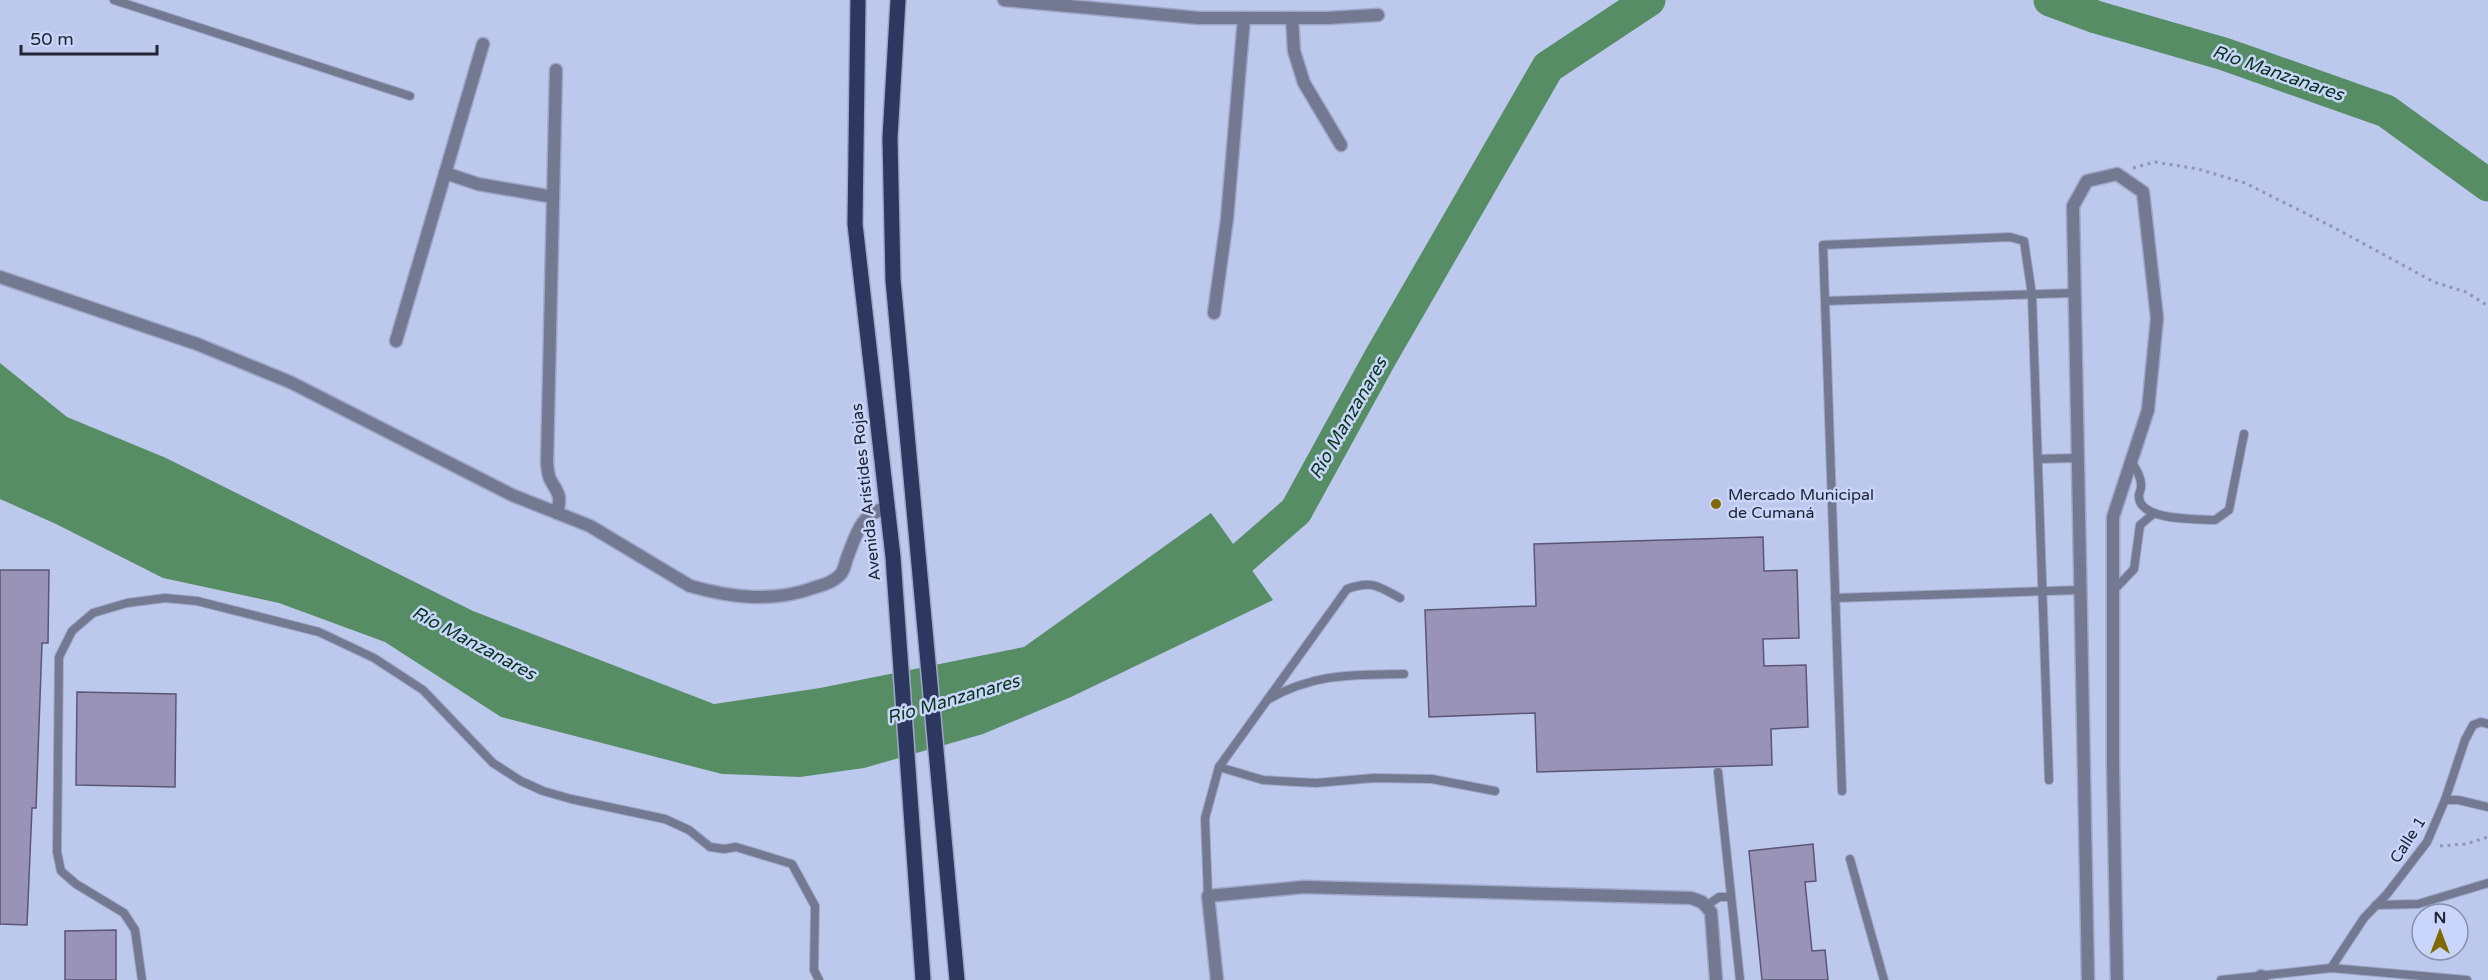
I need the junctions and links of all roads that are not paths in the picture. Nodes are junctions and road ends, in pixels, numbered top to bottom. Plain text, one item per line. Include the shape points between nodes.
1 (114, 0) edge
2 (858, 0) edge
3 (898, 0) edge
4 (1004, 0) edge
5 (1378, 15) dead end
6 (1244, 18) junction
7 (1292, 18) junction
8 (483, 44) dead end
9 (556, 70) dead end
10 (410, 96) dead end
11 (1341, 145) dead end
12 (445, 173) junction
13 (553, 197) junction
14 (0, 277) edge
15 (2074, 293) junction
16 (2032, 295) junction
17 (1825, 301) junction
18 (1214, 313) dead end
19 (396, 341) dead end
20 (2244, 434) dead end
21 (2077, 458) junction
22 (2037, 459) junction
23 (2131, 461) junction
24 (887, 508) junction
25 (557, 513) junction
26 (2153, 514) junction
27 (2080, 590) junction
28 (2113, 591) junction
29 (2042, 592) junction
30 (1400, 598) dead end
31 (1835, 598) junction
32 (1404, 674) dead end
33 (1264, 703) junction
34 (2488, 724) edge
35 (1219, 767) junction
36 (1718, 772) dead end
37 (2049, 780) dead end
38 (1842, 790) dead end
39 (1495, 791) dead end
40 (2445, 800) junction
41 (2488, 807) edge
42 (1850, 859) dead end
43 (2488, 883) edge
44 (1208, 896) junction
45 (1731, 897) junction
46 (2376, 905) junction
47 (1706, 906) junction
48 (2331, 968) junction
49 (2261, 978) edge
50 (142, 980) edge
51 (819, 980) edge
52 (923, 980) edge
53 (957, 980) edge
54 (1217, 980) edge
55 (1716, 980) edge
56 (1740, 980) edge
57 (1884, 980) edge
58 (2088, 980) edge
59 (2117, 980) edge
60 (2221, 980) edge
61 (2467, 980) edge

1 - 10 lane
2 - 24 main road, Avenida Arístides Rojas via 855,224
3 - 53 main road via 890,138 893,280
4 - 6 street via 1199,18
5 - 7 street
6 - 7 street
6 - 18 street via 1227,219
7 - 11 street via 1294,51 1304,83
8 - 12 street
9 - 13 street
12 - 13 street via 478,184
12 - 19 street
13 - 25 street via 547,464 549,479 560,496
14 - 25 street via 197,344 290,382 512,495
15 - 16 lane
15 - 21 street
15 - 23 street via 2073,206 2087,181 2117,174 2143,192 2157,318 2148,410
16 - 17 lane
16 - 17 lane via 2024,241 2010,237 1823,244
16 - 22 lane
17 - 31 lane
20 - 26 lane via 2229,510 2215,519
21 - 22 lane
21 - 27 street
22 - 29 lane
23 - 26 lane via 2140,478 2143,509
23 - 28 street via 2112,517
24 - 25 street via 872,513 861,523 842,573 835,579 791,595 757,598 690,586 591,526
24 - 52 main road, Avenida Arístides Rojas
26 - 28 lane via 2140,525 2134,569
27 - 29 lane
27 - 58 street
28 - 59 street
29 - 31 lane
29 - 37 lane
30 - 33 lane via 1365,583 1347,589
31 - 38 lane
32 - 33 lane via 1320,678 1288,688
33 - 35 lane
34 - 40 lane, Calle 1 via 2473,725
35 - 39 lane via 1263,780 1316,783 1432,779
35 - 44 lane via 1205,818
36 - 45 lane
40 - 41 lane
40 - 46 lane, Calle 1 via 2427,842
42 - 57 lane
43 - 46 lane via 2418,904
44 - 47 street via 1304,887 1676,897 1691,898
44 - 54 street
45 - 47 lane via 1719,897
45 - 56 lane
46 - 48 lane, Calle 1
47 - 55 street via 1711,912
48 - 49 lane
48 - 61 lane
49 - 60 lane
50 - 51 lane via 135,930 124,913 76,884 61,870 57,852 59,657 72,631 93,613 165,598 197,601 319,632 374,658 423,690 493,763 543,791 665,819 689,830 710,847 736,847 792,864 815,906 814,970

